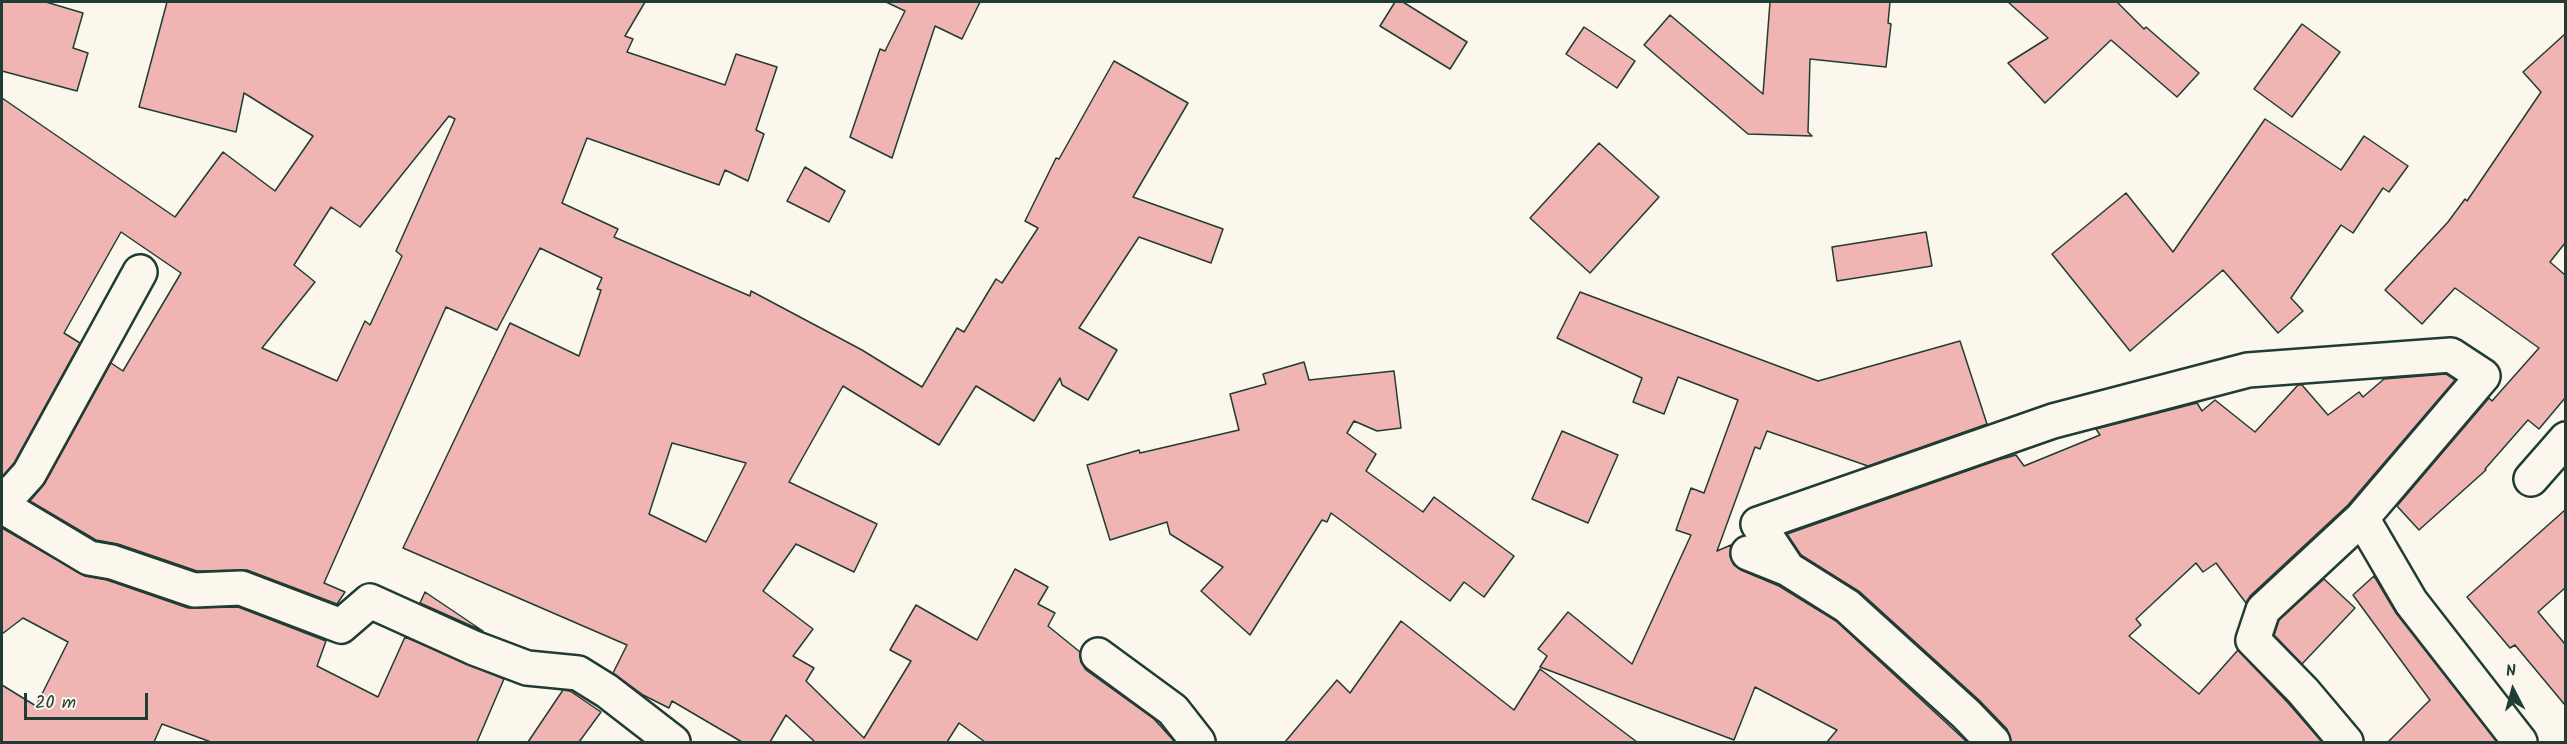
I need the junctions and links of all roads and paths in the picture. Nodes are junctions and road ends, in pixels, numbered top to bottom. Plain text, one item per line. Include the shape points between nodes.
1 (140, 272) dead end
2 (2565, 439) edge
3 (2531, 479) dead end
4 (2, 505) edge
5 (2362, 518) junction
6 (1748, 553) dead end
7 (1788, 569) junction
8 (1098, 655) dead end
9 (672, 742) edge
10 (1197, 742) edge
11 (1993, 742) edge
12 (2346, 742) edge
13 (2520, 742) edge

1 - 4 street via 29,474
2 - 3 street
4 - 9 street via 88,558 112,562 194,590 241,588 341,626 370,601 527,668 578,673
5 - 7 street via 2483,376 2451,356 2248,370 2053,421 1758,524
5 - 12 street via 2263,610 2253,640
5 - 13 street via 2411,602
6 - 7 street
7 - 11 street via 1847,606
8 - 10 street via 1173,710

